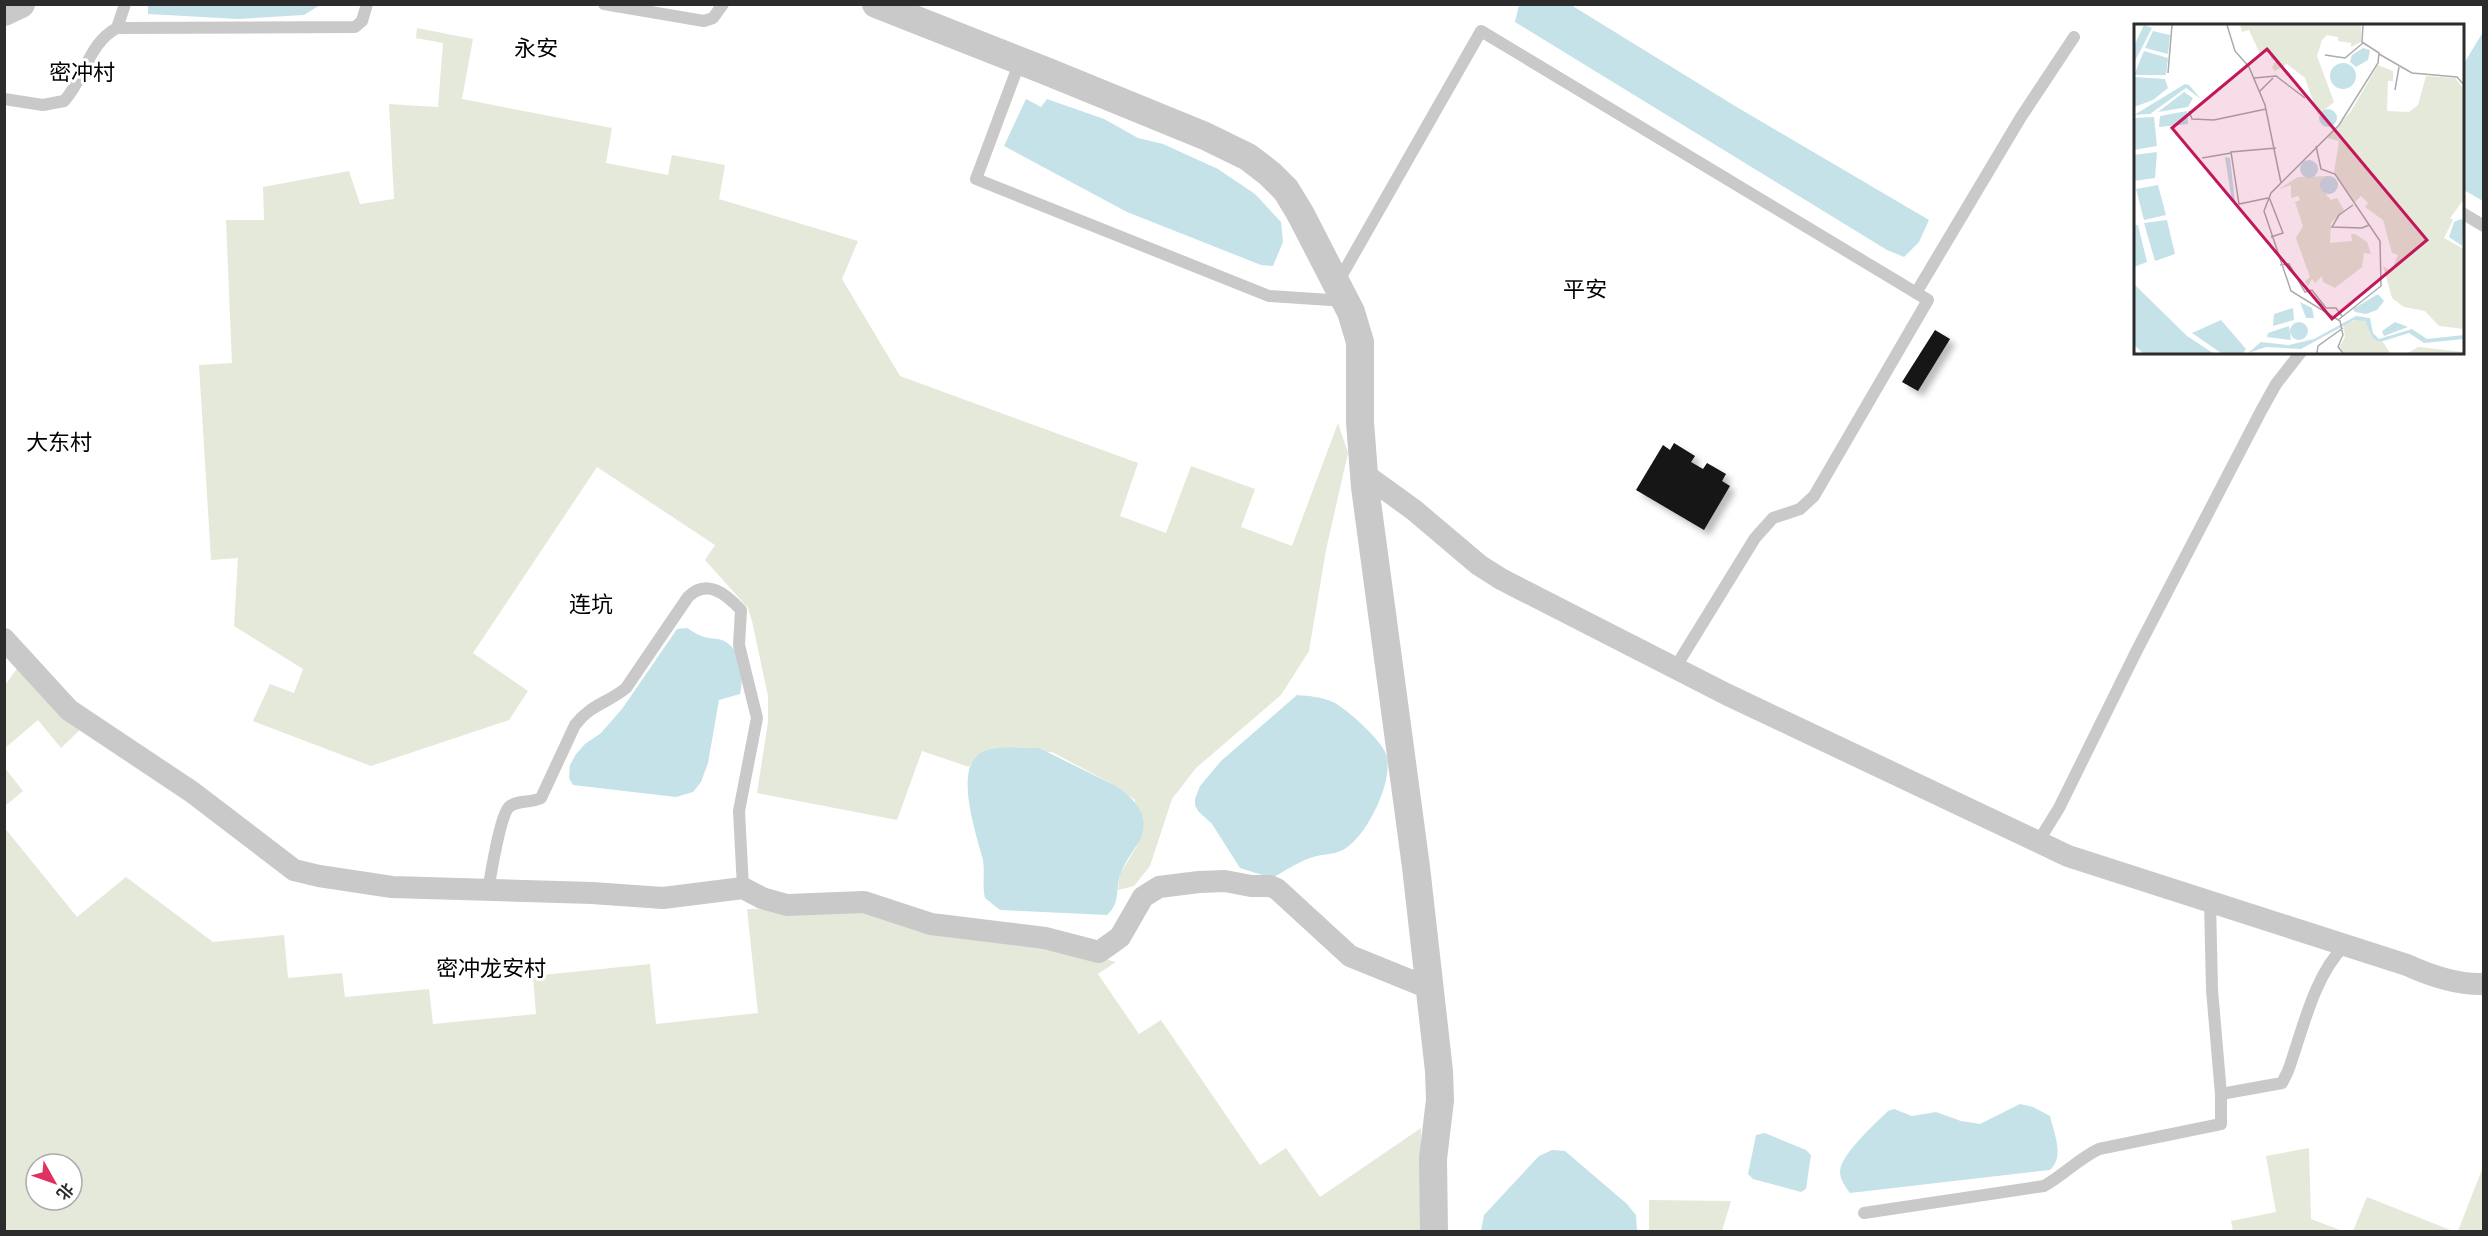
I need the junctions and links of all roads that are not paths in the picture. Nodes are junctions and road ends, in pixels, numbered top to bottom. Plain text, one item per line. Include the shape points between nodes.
1 (21, 4) edge
2 (125, 4) edge
3 (367, 4) edge
4 (604, 4) edge
5 (723, 4) edge
6 (876, 4) edge
7 (4, 12) edge
8 (117, 28) junction
9 (2074, 38) dead end
10 (1020, 61) junction
11 (4, 99) edge
12 (2464, 214) edge
13 (2484, 226) edge
14 (1340, 292) junction
15 (1916, 293) junction
16 (2299, 354) edge
17 (1364, 474) junction
18 (4, 639) edge
19 (1675, 668) junction
20 (2038, 842) junction
21 (743, 888) junction
22 (488, 890) junction
23 (2210, 902) junction
24 (2345, 945) junction
25 (2484, 984) edge
26 (1429, 988) junction
27 (2221, 1094) junction
28 (1864, 1213) dead end
29 (1434, 1232) edge

1 - 7 street
2 - 8 lane
3 - 8 lane via 364,18 355,27
4 - 5 lane via 704,21 713,18
6 - 10 street
8 - 11 lane via 90,56 64,101 43,105
9 - 15 lane via 2021,117
10 - 14 street via 1248,157 1286,190
10 - 14 lane via 976,179 1269,296
12 - 13 lane
14 - 15 lane via 1481,31
14 - 17 street via 1360,342
15 - 19 lane via 1928,300 1814,496 1800,509 1773,518 1755,538
16 - 20 lane via 2261,411 2059,808
17 - 19 street via 1494,574
17 - 26 street
18 - 22 street via 69,710 192,792 294,870 392,887
19 - 20 street
20 - 23 street via 2068,856
21 - 22 street via 663,898
21 - 22 lane via 739,810 757,718 739,645 741,610 730,598 705,587 688,597 626,688 582,715 541,798 508,808
21 - 26 street via 787,905 864,902 931,924 1046,938 1099,952 1120,937 1143,897 1160,887 1225,881 1270,886 1350,956
23 - 24 street
23 - 27 lane via 2212,990
24 - 25 street via 2459,983
24 - 27 lane via 2334,955 2318,986 2282,1083
26 - 29 street via 1440,1101 1433,1158
27 - 28 lane via 2221,1124 2099,1149 2044,1186

